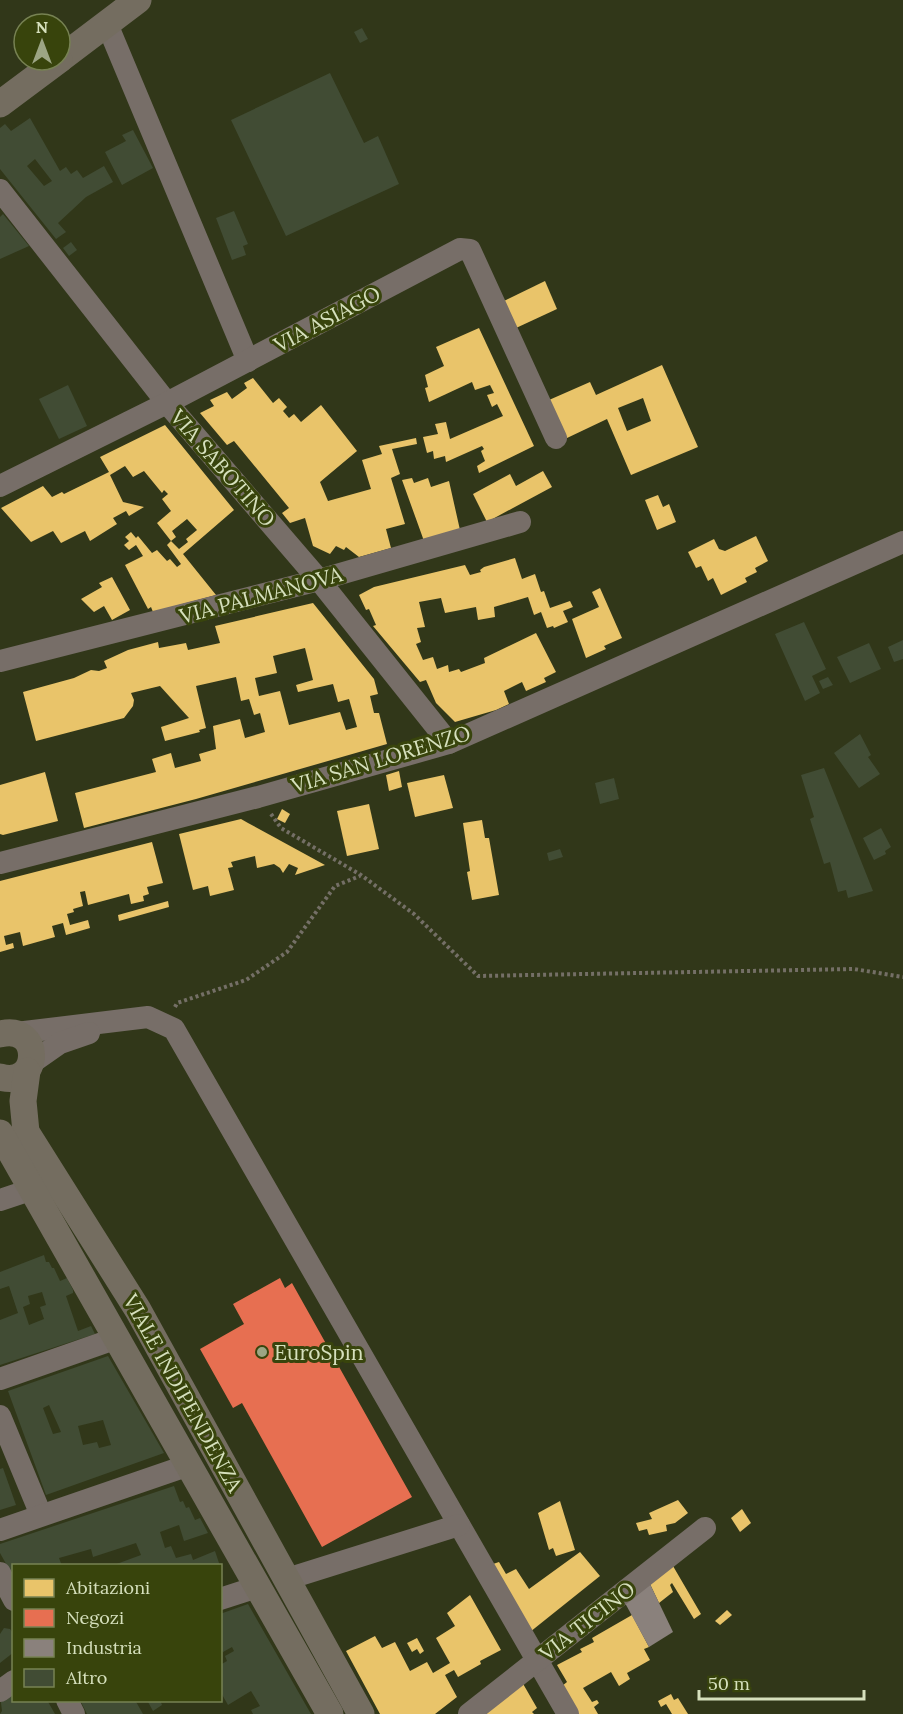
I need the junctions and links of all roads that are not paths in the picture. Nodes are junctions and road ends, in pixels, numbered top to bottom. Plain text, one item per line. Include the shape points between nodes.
1 (138, 0) edge
2 (107, 24) junction
3 (72, 50) edge
4 (42, 72) edge
5 (0, 104) edge
6 (0, 190) edge
7 (248, 361) junction
8 (167, 403) junction
9 (556, 438) dead end
10 (0, 486) edge
11 (520, 522) dead end
12 (903, 542) edge
13 (319, 580) junction
14 (0, 661) edge
15 (449, 743) junction
16 (0, 863) edge
17 (125, 1020) junction
18 (6, 1032) edge
19 (28, 1067) junction
20 (0, 1077) edge
21 (0, 1133) edge
22 (33, 1189) junction
23 (0, 1200) edge
24 (117, 1338) junction
25 (0, 1379) edge
26 (0, 1416) edge
27 (189, 1466) junction
28 (41, 1515) junction
29 (459, 1525) junction
30 (705, 1528) dead end
31 (0, 1530) edge
32 (0, 1573) edge
33 (287, 1579) junction
34 (257, 1587) junction
35 (12, 1596) edge
36 (222, 1598) edge
37 (537, 1660) junction
38 (330, 1714) edge
39 (361, 1714) edge
40 (469, 1714) edge
41 (568, 1714) edge

1 - 2 main road
2 - 3 main road
2 - 7 street
4 - 5 main road
6 - 8 street, VIA SABOTINO
7 - 8 street, VIA ASIAGO
7 - 9 street, VIA ASIAGO via 460,249 470,250
8 - 10 street, VIA ASIAGO
8 - 13 street, VIA SABOTINO
11 - 13 street, VIA PALMANOVA
12 - 15 street, VIA SAN LORENZO
13 - 14 street, VIA PALMANOVA
13 - 15 street, VIA SABOTINO
15 - 16 street, VIA SAN LORENZO
17 - 18 street
17 - 19 street via 60,1043
17 - 29 street via 148,1017 174,1029
18 - 19 main road via 28,1042 32,1057
19 - 20 main road via 13,1078
19 - 33 main road, VIALE INDIPENDENZA via 23,1101 26,1132 138,1310
21 - 22 main road, VIALE INDIPENDENZA
22 - 23 street
22 - 24 main road, VIALE INDIPENDENZA
24 - 25 street
24 - 27 main road, VIALE INDIPENDENZA
26 - 28 street
27 - 28 street
27 - 34 main road, VIALE INDIPENDENZA
28 - 31 street
29 - 33 street
29 - 37 street
30 - 37 street, VIA TICINO
32 - 35 street
33 - 39 main road, VIALE INDIPENDENZA
34 - 36 street
34 - 38 main road, VIALE INDIPENDENZA
37 - 40 street, VIA TICINO
37 - 41 street

